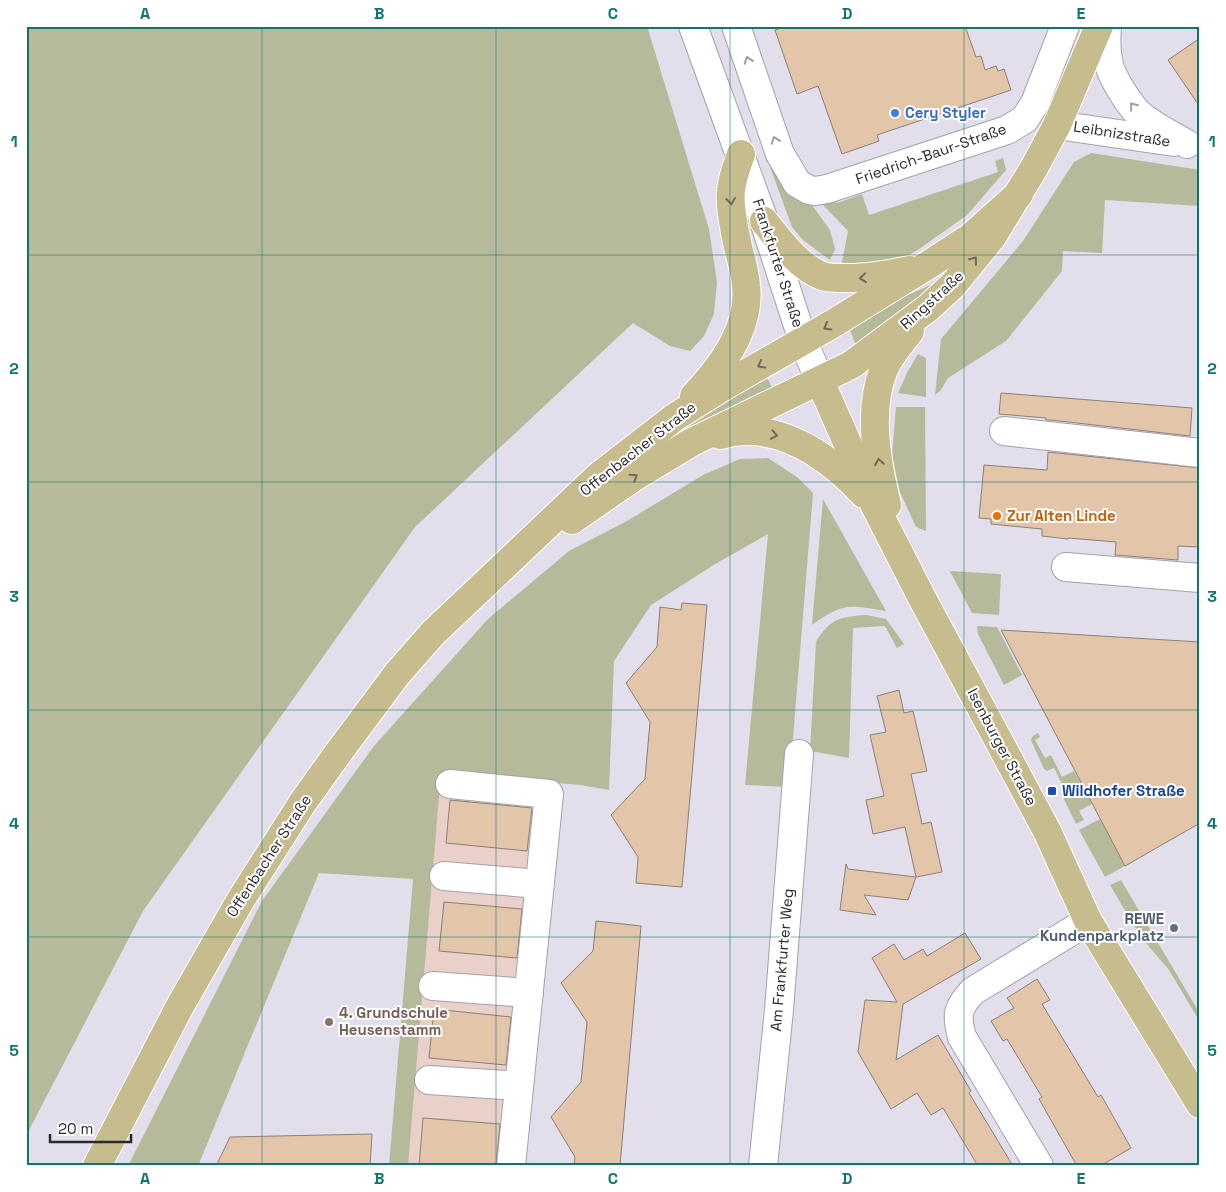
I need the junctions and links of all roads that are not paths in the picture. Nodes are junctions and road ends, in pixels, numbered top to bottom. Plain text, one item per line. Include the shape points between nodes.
1 (693, 26) edge
2 (736, 26) edge
3 (1065, 26) edge
4 (1099, 26) edge
5 (1107, 26) edge
6 (759, 94) junction
7 (1057, 125) junction
8 (1193, 145) edge
9 (739, 149) junction
10 (1019, 194) junction
11 (764, 221) junction
12 (928, 265) junction
13 (928, 308) junction
14 (804, 341) junction
15 (820, 381) junction
16 (675, 417) junction
17 (1004, 431) dead end
18 (692, 442) junction
19 (1200, 453) edge
20 (875, 506) junction
21 (1066, 568) dead end
22 (911, 576) junction
23 (1200, 578) edge
24 (488, 579) junction
25 (799, 754) dead end
26 (450, 784) dead end
27 (444, 876) dead end
28 (539, 884) junction
29 (1088, 921) junction
30 (433, 986) dead end
31 (529, 993) junction
32 (429, 1080) dead end
33 (519, 1086) junction
34 (1200, 1104) edge
35 (97, 1166) edge
36 (511, 1166) edge
37 (763, 1166) edge
38 (1039, 1166) edge

1 - 9 street, Frankfurter Straße
6 -> 2 street
3 -> 6 street, Friedrich-Baur-Straße via 1025,119 1007,130 827,189 809,190 797,183 780,154
4 - 7 main road, Ringstraße
8 -> 5 street, Leibnizstraße via 1160,130 1125,96 1109,66
6 - 9 street
7 - 8 street, Leibnizstraße
7 - 10 main road, Ringstraße
9 - 11 street, Frankfurter Straße
9 -> 16 main road via 730,192 746,285 742,322 726,357
10 - 12 main road, Ringstraße via 971,237
13 -> 10 main road, Ringstraße via 970,265
12 -> 11 main road via 856,279 822,276 783,246
11 - 14 street, Frankfurter Straße
12 -> 14 main road, Ringstraße
13 - 15 main road, Ringstraße via 851,364
22 -> 13 main road via 885,497 875,414 885,367
14 - 15 street, Frankfurter Straße
14 -> 16 main road, Offenbacher Straße
15 - 18 main road, Offenbacher Straße
15 - 20 main road, Isenburger Straße
16 - 24 main road, Offenbacher Straße via 600,475
17 - 19 street
18 -> 20 main road via 750,430 781,436 808,447 824,458 850,479
24 -> 18 main road, Offenbacher Straße via 634,476
20 - 22 main road, Isenburger Straße
21 - 23 street
22 - 29 main road, Isenburger Straße via 1047,831
24 - 35 main road, Offenbacher Straße via 397,674 303,802 208,955
25 - 37 street, Am Frankfurter Weg
26 - 28 street via 549,794
27 - 28 street
28 - 31 street
29 - 34 main road, Isenburger Straße
29 - 38 street via 973,991 962,1003 958,1022 962,1037
30 - 31 street
31 - 33 street
32 - 33 street
33 - 36 street

